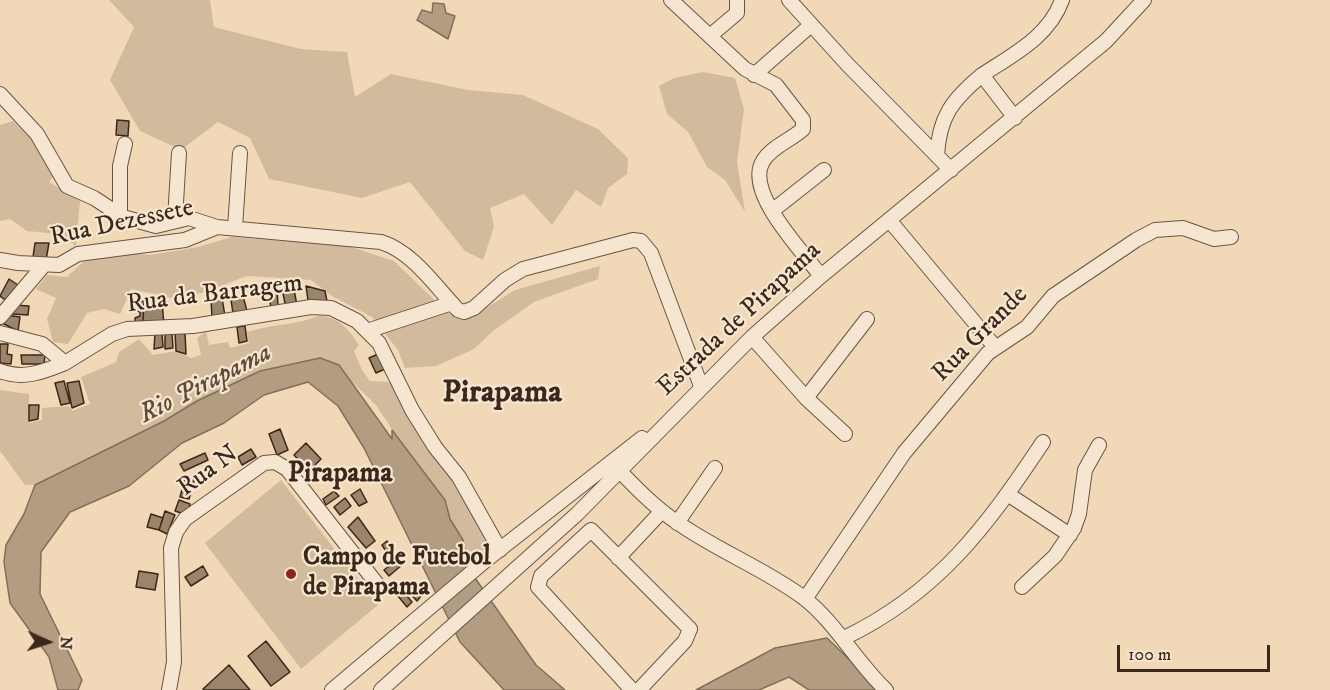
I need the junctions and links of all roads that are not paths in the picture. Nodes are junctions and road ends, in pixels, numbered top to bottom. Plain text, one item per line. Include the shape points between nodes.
1 (671, 0) edge
2 (736, 0) edge
3 (789, 0) edge
4 (1062, 0) edge
5 (1144, 0) edge
6 (811, 25) junction
7 (711, 35) junction
8 (754, 75) junction
9 (982, 75) junction
10 (0, 94) edge
11 (1015, 118) junction
12 (125, 144) dead end
13 (179, 153) dead end
14 (240, 153) dead end
15 (937, 156) junction
16 (824, 170) dead end
17 (951, 170) junction
18 (772, 210) junction
19 (120, 216) junction
20 (175, 219) junction
21 (890, 221) junction
22 (217, 226) junction
23 (235, 228) junction
24 (1231, 237) dead end
25 (0, 260) edge
26 (44, 265) junction
27 (821, 276) junction
28 (452, 303) junction
29 (3, 309) edge
30 (867, 319) dead end
31 (370, 330) junction
32 (0, 333) edge
33 (752, 337) junction
34 (995, 347) junction
35 (65, 363) junction
36 (0, 371) edge
37 (701, 386) junction
38 (806, 398) junction
39 (845, 434) dead end
40 (1043, 442) dead end
41 (1099, 445) dead end
42 (615, 466) junction
43 (715, 468) dead end
44 (1010, 495) junction
45 (662, 511) junction
46 (676, 523) junction
47 (1070, 535) junction
48 (500, 550) junction
49 (618, 558) junction
50 (377, 584) dead end
51 (1022, 587) dead end
52 (805, 599) junction
53 (844, 638) junction
54 (169, 690) edge
55 (332, 690) edge
56 (381, 690) edge
57 (632, 690) edge
58 (639, 690) edge
59 (886, 690) edge

1 - 7 street
2 - 7 street via 737,13
3 - 6 street
4 - 9 street via 1036,38
5 - 11 street, Estrada de Pirapama via 1106,42
6 - 8 street
6 - 15 street
7 - 8 street
8 - 18 street via 776,85 804,124 764,158 759,170 761,188
9 - 11 street
9 - 15 street via 943,118
10 - 19 street via 37,134 68,186
11 - 17 street, Estrada de Pirapama
12 - 19 street via 120,166
13 - 20 street
14 - 23 street
15 - 17 street
16 - 18 street
17 - 21 street, Estrada de Pirapama
18 - 27 street
19 - 20 street via 156,226
20 - 22 street via 194,219
21 - 27 street, Estrada de Pirapama
21 - 34 street
22 - 23 street
22 - 26 street, Rua Dezessete via 185,240 81,253 59,265
23 - 28 street via 388,244
24 - 34 street, Rua Grande via 1214,239 1179,228 1149,233 1059,291 1027,327
25 - 26 street, Rua Dezessete
26 - 29 street
27 - 33 street, Estrada de Pirapama
28 - 31 street
28 - 37 street via 460,311 469,312 523,269 638,240 651,253
30 - 38 street
31 - 35 street, Rua da Barragem via 331,308 311,307 193,326 127,329
31 - 48 street, Rua da Barragem via 388,357 424,430 459,477
32 - 35 street via 42,344
33 - 37 street, Estrada de Pirapama
33 - 38 street
34 - 52 street, Rua Grande via 904,453
35 - 36 street, Rua da Barragem via 33,375
37 - 42 street, Estrada de Pirapama
38 - 39 street
40 - 44 street
41 - 47 street via 1085,470 1077,521
42 - 45 street
42 - 48 street
42 - 56 street via 514,572
43 - 46 street
44 - 47 street
44 - 53 street via 927,585 891,612
45 - 46 street
45 - 49 street
46 - 52 street
47 - 51 street via 1055,556
48 - 55 street
49 - 57 street via 591,530 537,583
49 - 58 street via 686,624 690,633
50 - 54 street, Rua N via 287,469 275,462 264,463 185,519 172,540 174,662
52 - 53 street
53 - 59 street

